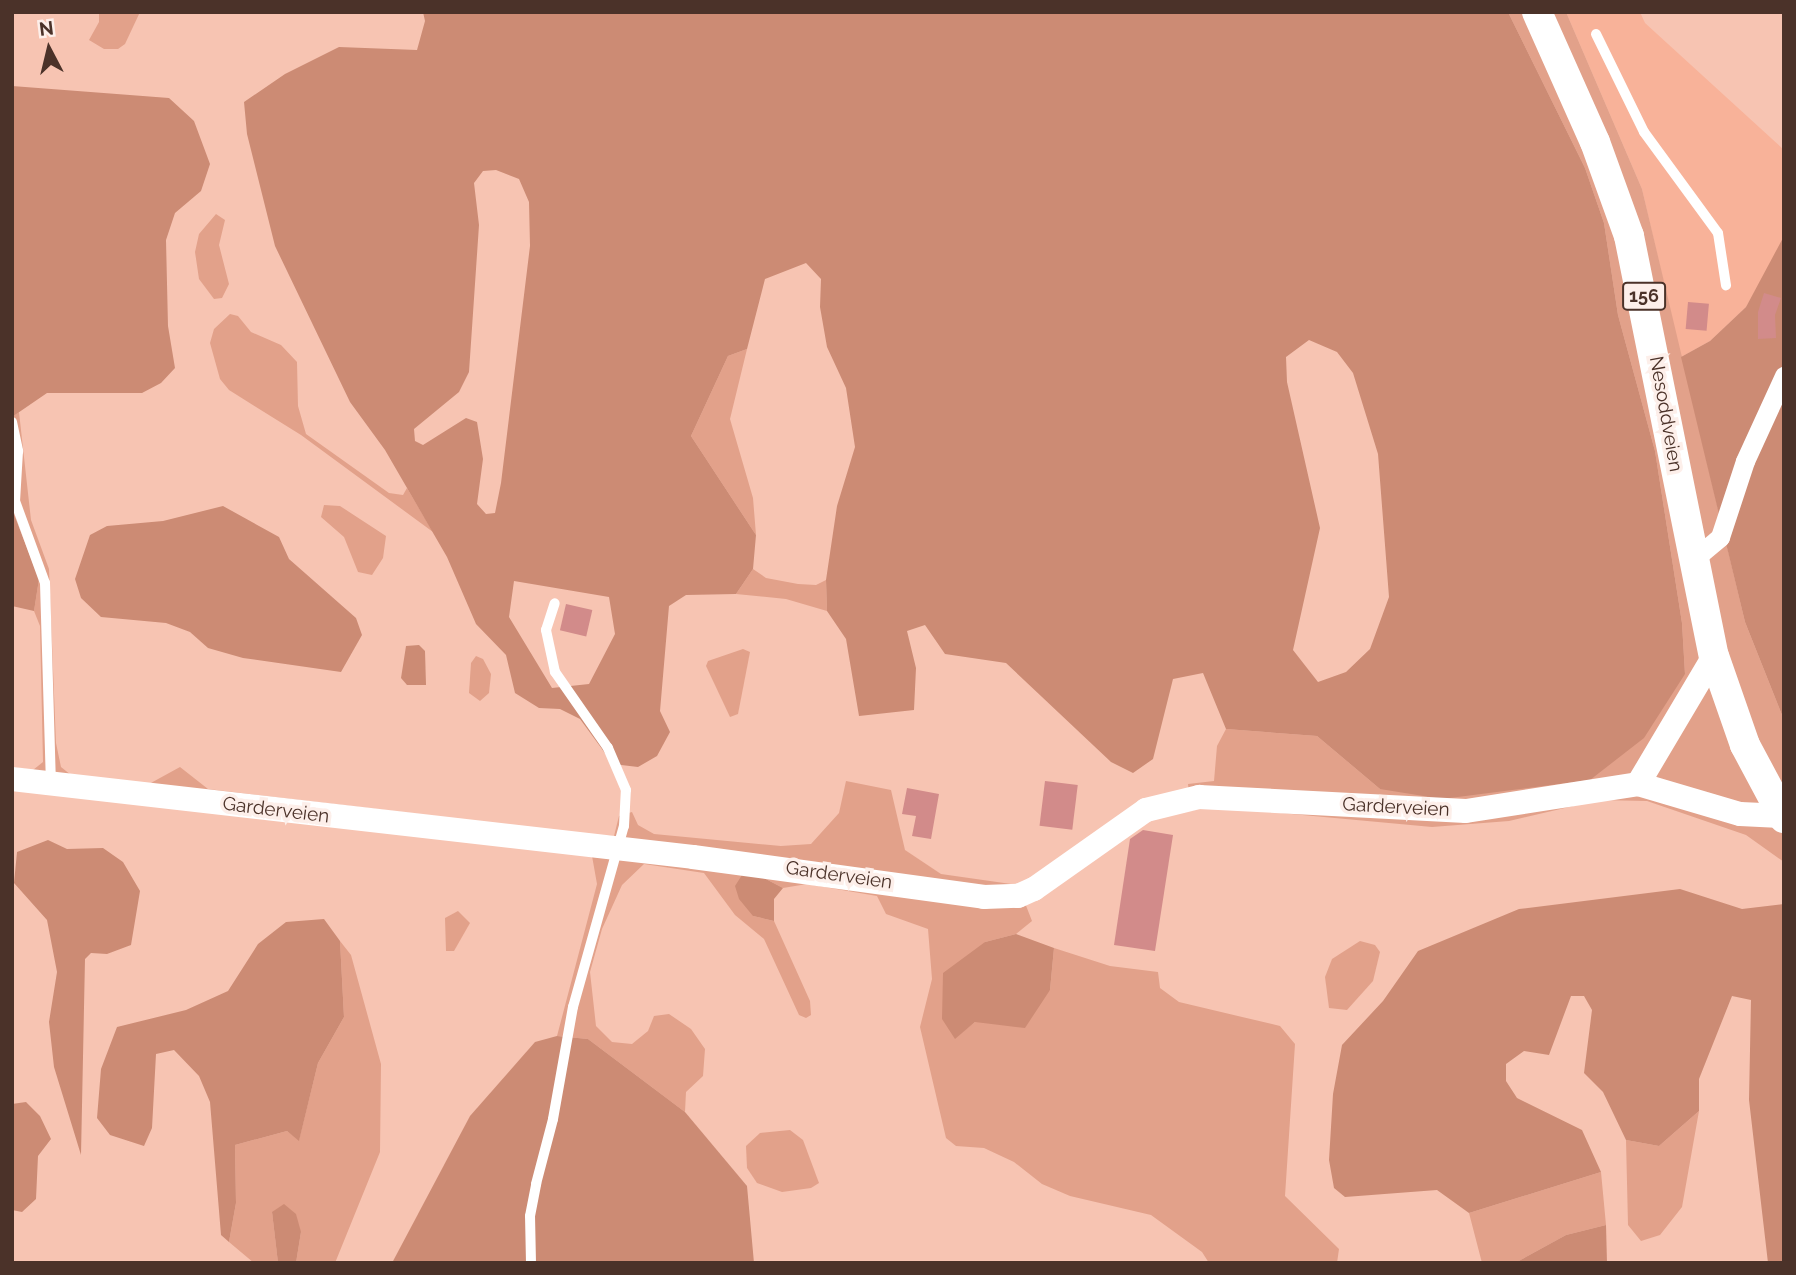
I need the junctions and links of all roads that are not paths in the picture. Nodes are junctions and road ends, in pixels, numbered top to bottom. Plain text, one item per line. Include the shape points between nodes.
1 (1537, 12) edge
2 (1596, 34) dead end
3 (1726, 285) dead end
4 (1784, 376) edge
5 (12, 422) edge
6 (1694, 559) junction
7 (555, 603) dead end
8 (1714, 656) junction
9 (12, 779) edge
10 (51, 784) junction
11 (1639, 784) junction
12 (1783, 817) edge
13 (615, 849) junction
14 (531, 1263) edge

1 - 6 main road, Nesoddveien / 156 via 1595,142 1635,255
2 - 3 lane via 1644,132 1718,233
4 - 6 street via 1745,461 1720,537
5 - 10 lane via 18,451 15,500 44,573
6 - 8 main road, Nesoddveien / 156
7 - 13 lane via 546,630 555,672 608,748 626,790 624,826
8 - 11 street
8 - 12 main road, Nesoddveien / 156 via 1745,746
9 - 10 street, Garderveien
10 - 13 street, Garderveien
11 - 12 street, Garderveien via 1740,814
11 - 13 street, Garderveien via 1466,811 1240,796 1168,801 1126,823 1034,890 1002,897
13 - 14 lane via 573,1007 536,1184

